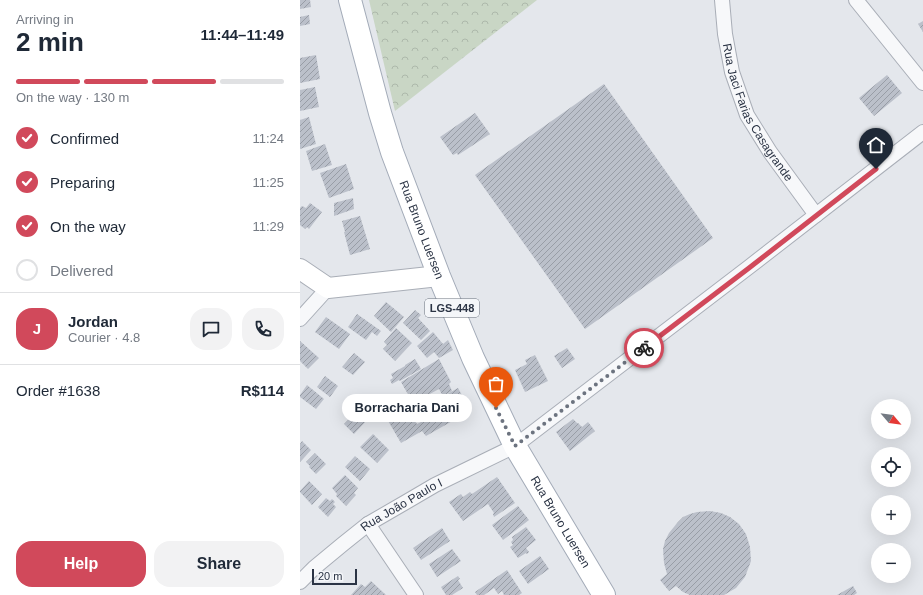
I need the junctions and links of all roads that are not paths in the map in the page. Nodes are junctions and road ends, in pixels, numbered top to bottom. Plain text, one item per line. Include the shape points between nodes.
1 (350, 0) edge
2 (722, 0) edge
3 (856, 0) edge
4 (923, 84) edge
5 (923, 132) edge
6 (816, 215) junction
7 (300, 269) edge
8 (439, 276) junction
9 (328, 288) junction
10 (300, 318) edge
11 (515, 446) junction
12 (368, 524) junction
13 (300, 582) edge
14 (416, 595) edge
15 (604, 595) edge

1 - 8 main road, Rua Bruno Luersen / LGS-448 via 380,113
2 - 6 street, Rua Jaci Farias Casagrande via 724,34 732,72 747,115 770,152
3 - 4 street
5 - 6 street, Rua João Paulo I
6 - 11 street, Rua João Paulo I
7 - 9 street
8 - 9 street
8 - 11 main road, Rua Bruno Luersen / LGS-448 via 473,358
9 - 10 street
11 - 12 street, Rua João Paulo I via 435,485
11 - 15 main road, Rua Bruno Luersen / LGS-448
12 - 13 street, Rua João Paulo I
12 - 14 street

